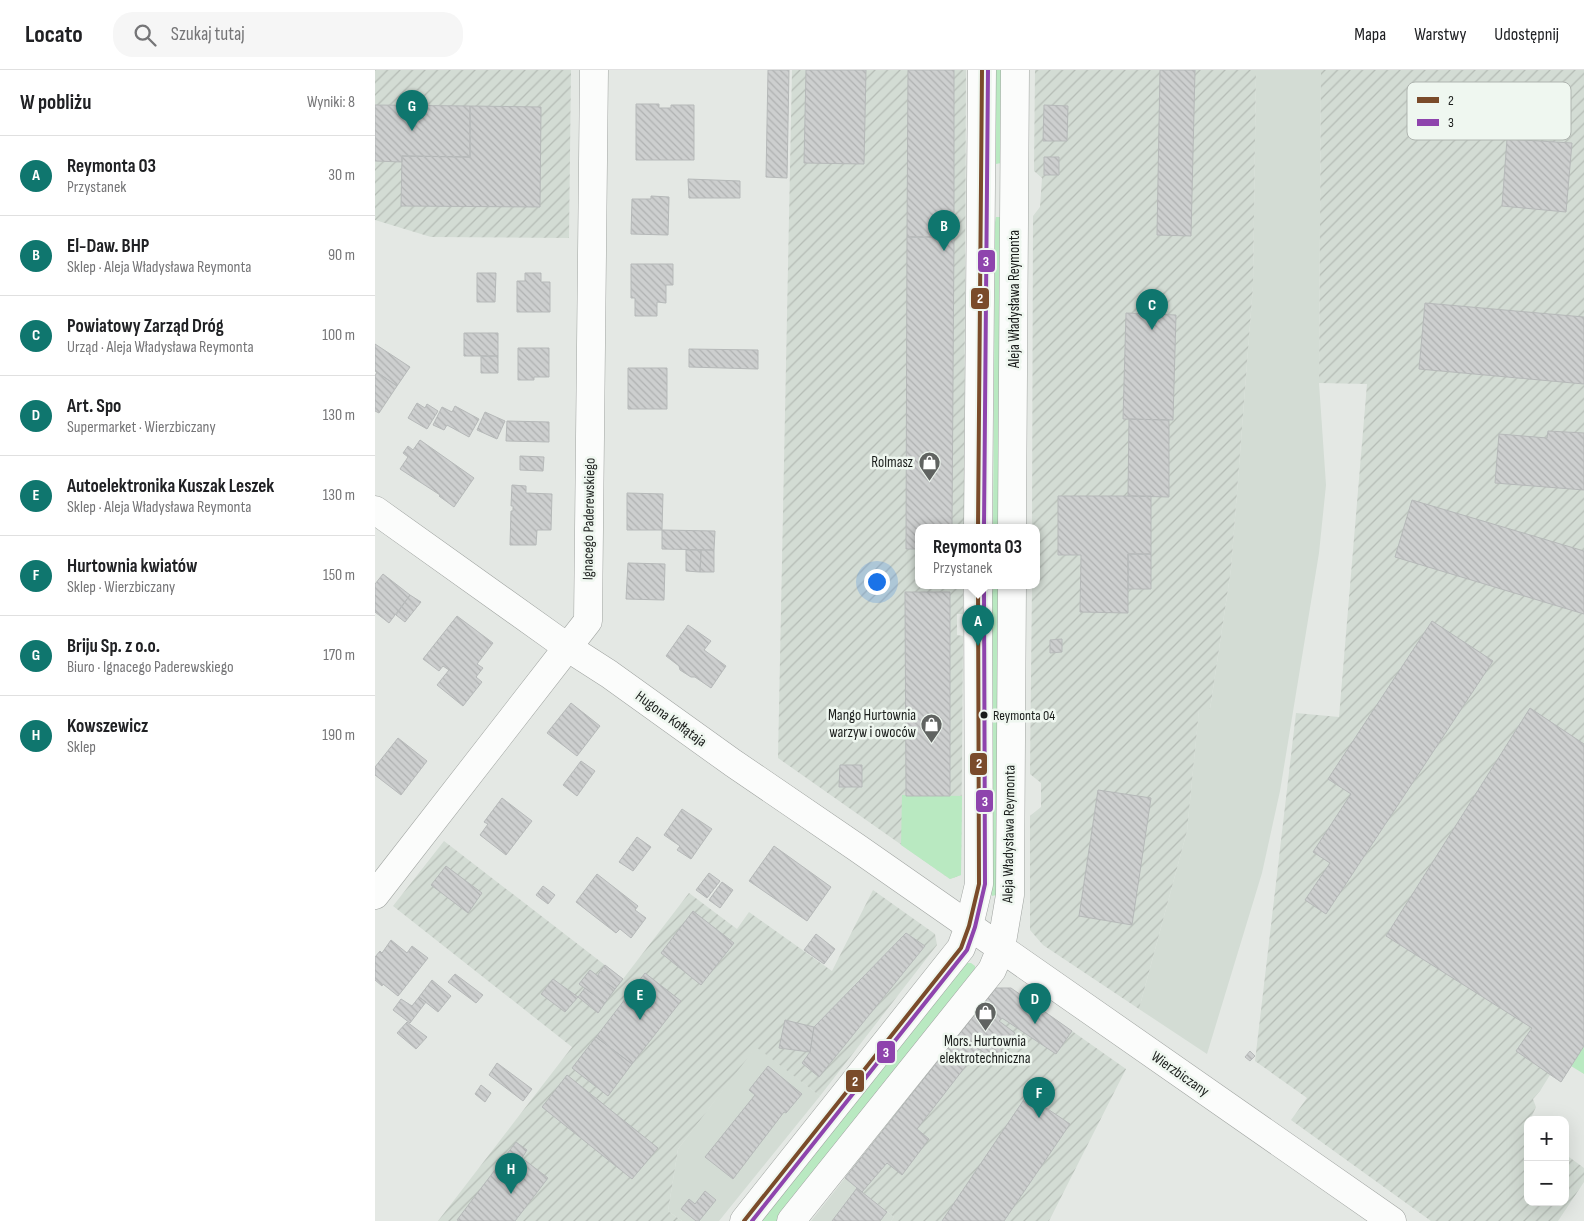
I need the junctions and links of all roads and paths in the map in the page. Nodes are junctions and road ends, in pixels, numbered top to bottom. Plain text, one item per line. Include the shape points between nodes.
1 (594, 70) edge
2 (982, 70) edge
3 (1015, 70) edge
4 (375, 510) edge
5 (978, 524) edge
6 (1012, 524) edge
7 (978, 589) edge
8 (1012, 589) edge
9 (567, 646) junction
10 (375, 895) edge
11 (969, 926) junction
12 (1001, 948) junction
13 (744, 1221) edge
14 (791, 1221) edge
15 (1392, 1221) edge

1 - 9 street, Ignacego Paderewskiego via 588,622
2 - 5 street
3 - 6 street, Aleja Władysława Reymonta
4 - 9 street, Hugona Kołłątaja
7 - 11 street, Aleja Władysława Reymonta via 979,884
8 - 12 street, Aleja Władysława Reymonta via 1010,895
9 - 10 street, Ignacego Paderewskiego
9 - 11 street, Hugona Kołłątaja
11 - 12 street, Wierzbiczany
11 - 13 street, Aleja Władysława Reymonta via 961,948
12 - 14 street, Aleja Władysława Reymonta via 992,970
12 - 15 street, Wierzbiczany

